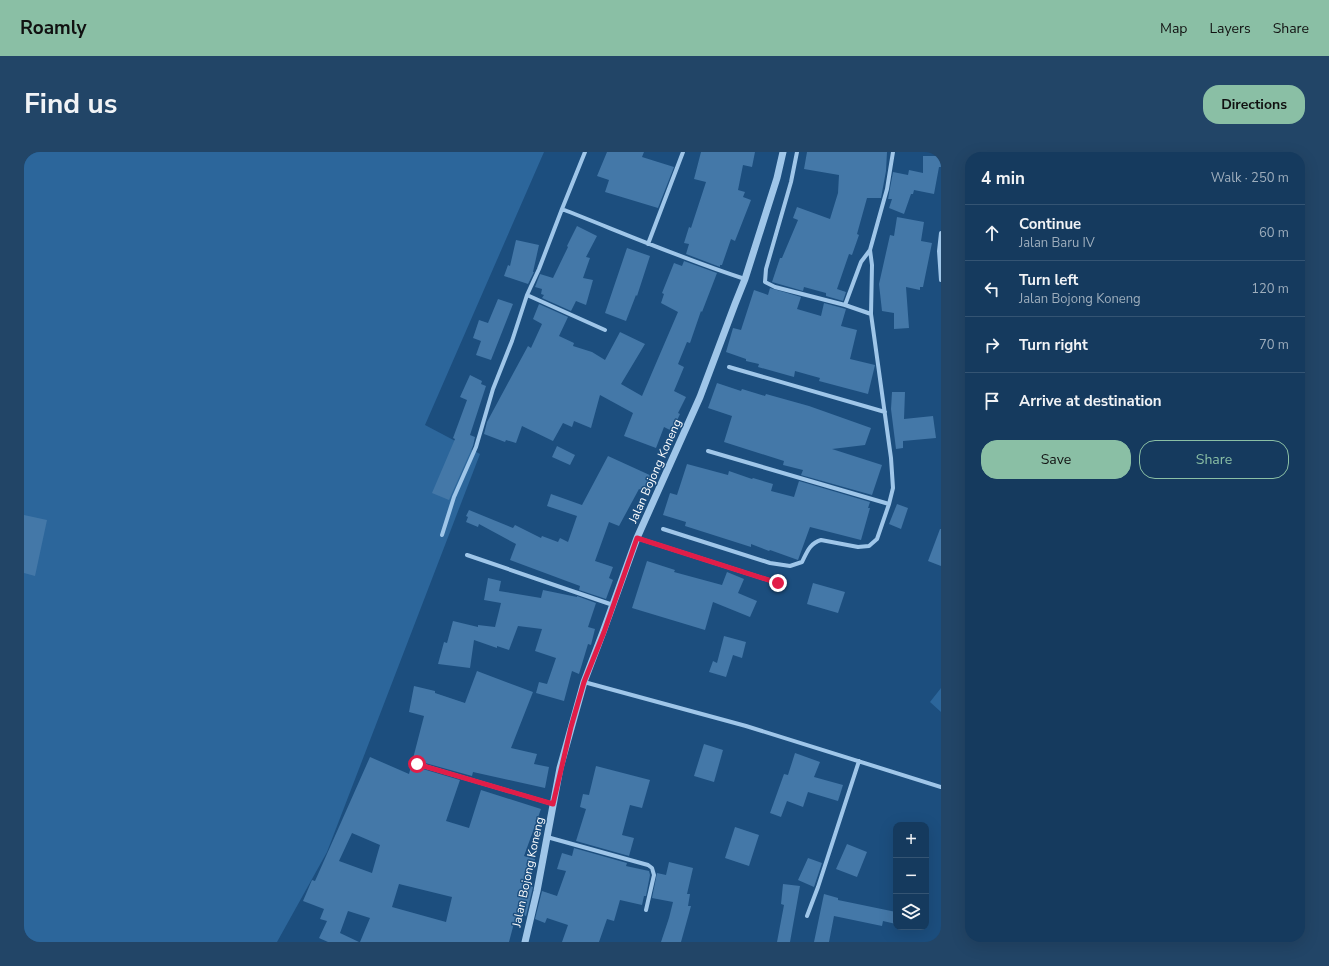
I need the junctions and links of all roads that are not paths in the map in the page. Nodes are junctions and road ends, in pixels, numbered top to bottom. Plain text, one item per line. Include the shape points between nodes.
1 (585, 152) edge
2 (683, 152) edge
3 (783, 152) edge
4 (797, 152) edge
5 (893, 152) edge
6 (562, 209) junction
7 (941, 234) edge
8 (648, 244) junction
9 (870, 250) junction
10 (940, 263) edge
11 (745, 279) junction
12 (941, 280) edge
13 (526, 295) junction
14 (845, 305) junction
15 (871, 314) junction
16 (605, 330) dead end
17 (729, 367) dead end
18 (885, 412) junction
19 (708, 451) dead end
20 (889, 504) junction
21 (663, 529) dead end
22 (442, 535) dead end
23 (637, 538) junction
24 (467, 555) dead end
25 (778, 583) dead end
26 (613, 605) junction
27 (584, 682) junction
28 (859, 761) junction
29 (417, 764) dead end
30 (941, 787) edge
31 (553, 804) junction
32 (546, 837) junction
33 (646, 910) dead end
34 (807, 916) dead end
35 (525, 942) edge

1 - 6 street
2 - 8 street
3 - 11 street, Jalan Bojong Koneng
4 - 14 street via 766,269 765,282 775,287
5 - 9 street via 887,189
6 - 8 street
6 - 13 street
7 - 10 street
8 - 11 street
9 - 14 street via 861,262
9 - 15 street
10 - 12 street
11 - 23 street, Jalan Bojong Koneng via 700,397
13 - 16 street
13 - 22 street via 476,447 454,497
14 - 15 street
15 - 18 street
17 - 18 street
18 - 20 street via 893,488
19 - 20 street
20 - 21 street via 877,539 869,546 858,547 815,541 802,562 790,566
23 - 25 street
23 - 26 street, Jalan Bojong Koneng
24 - 26 street
26 - 27 street, Jalan Bojong Koneng
27 - 28 street via 746,726
27 - 31 street, Jalan Bojong Koneng
28 - 30 street
28 - 34 street
29 - 31 street
31 - 32 street, Jalan Bojong Koneng
32 - 33 street via 652,868 654,875
32 - 35 street, Jalan Bojong Koneng

